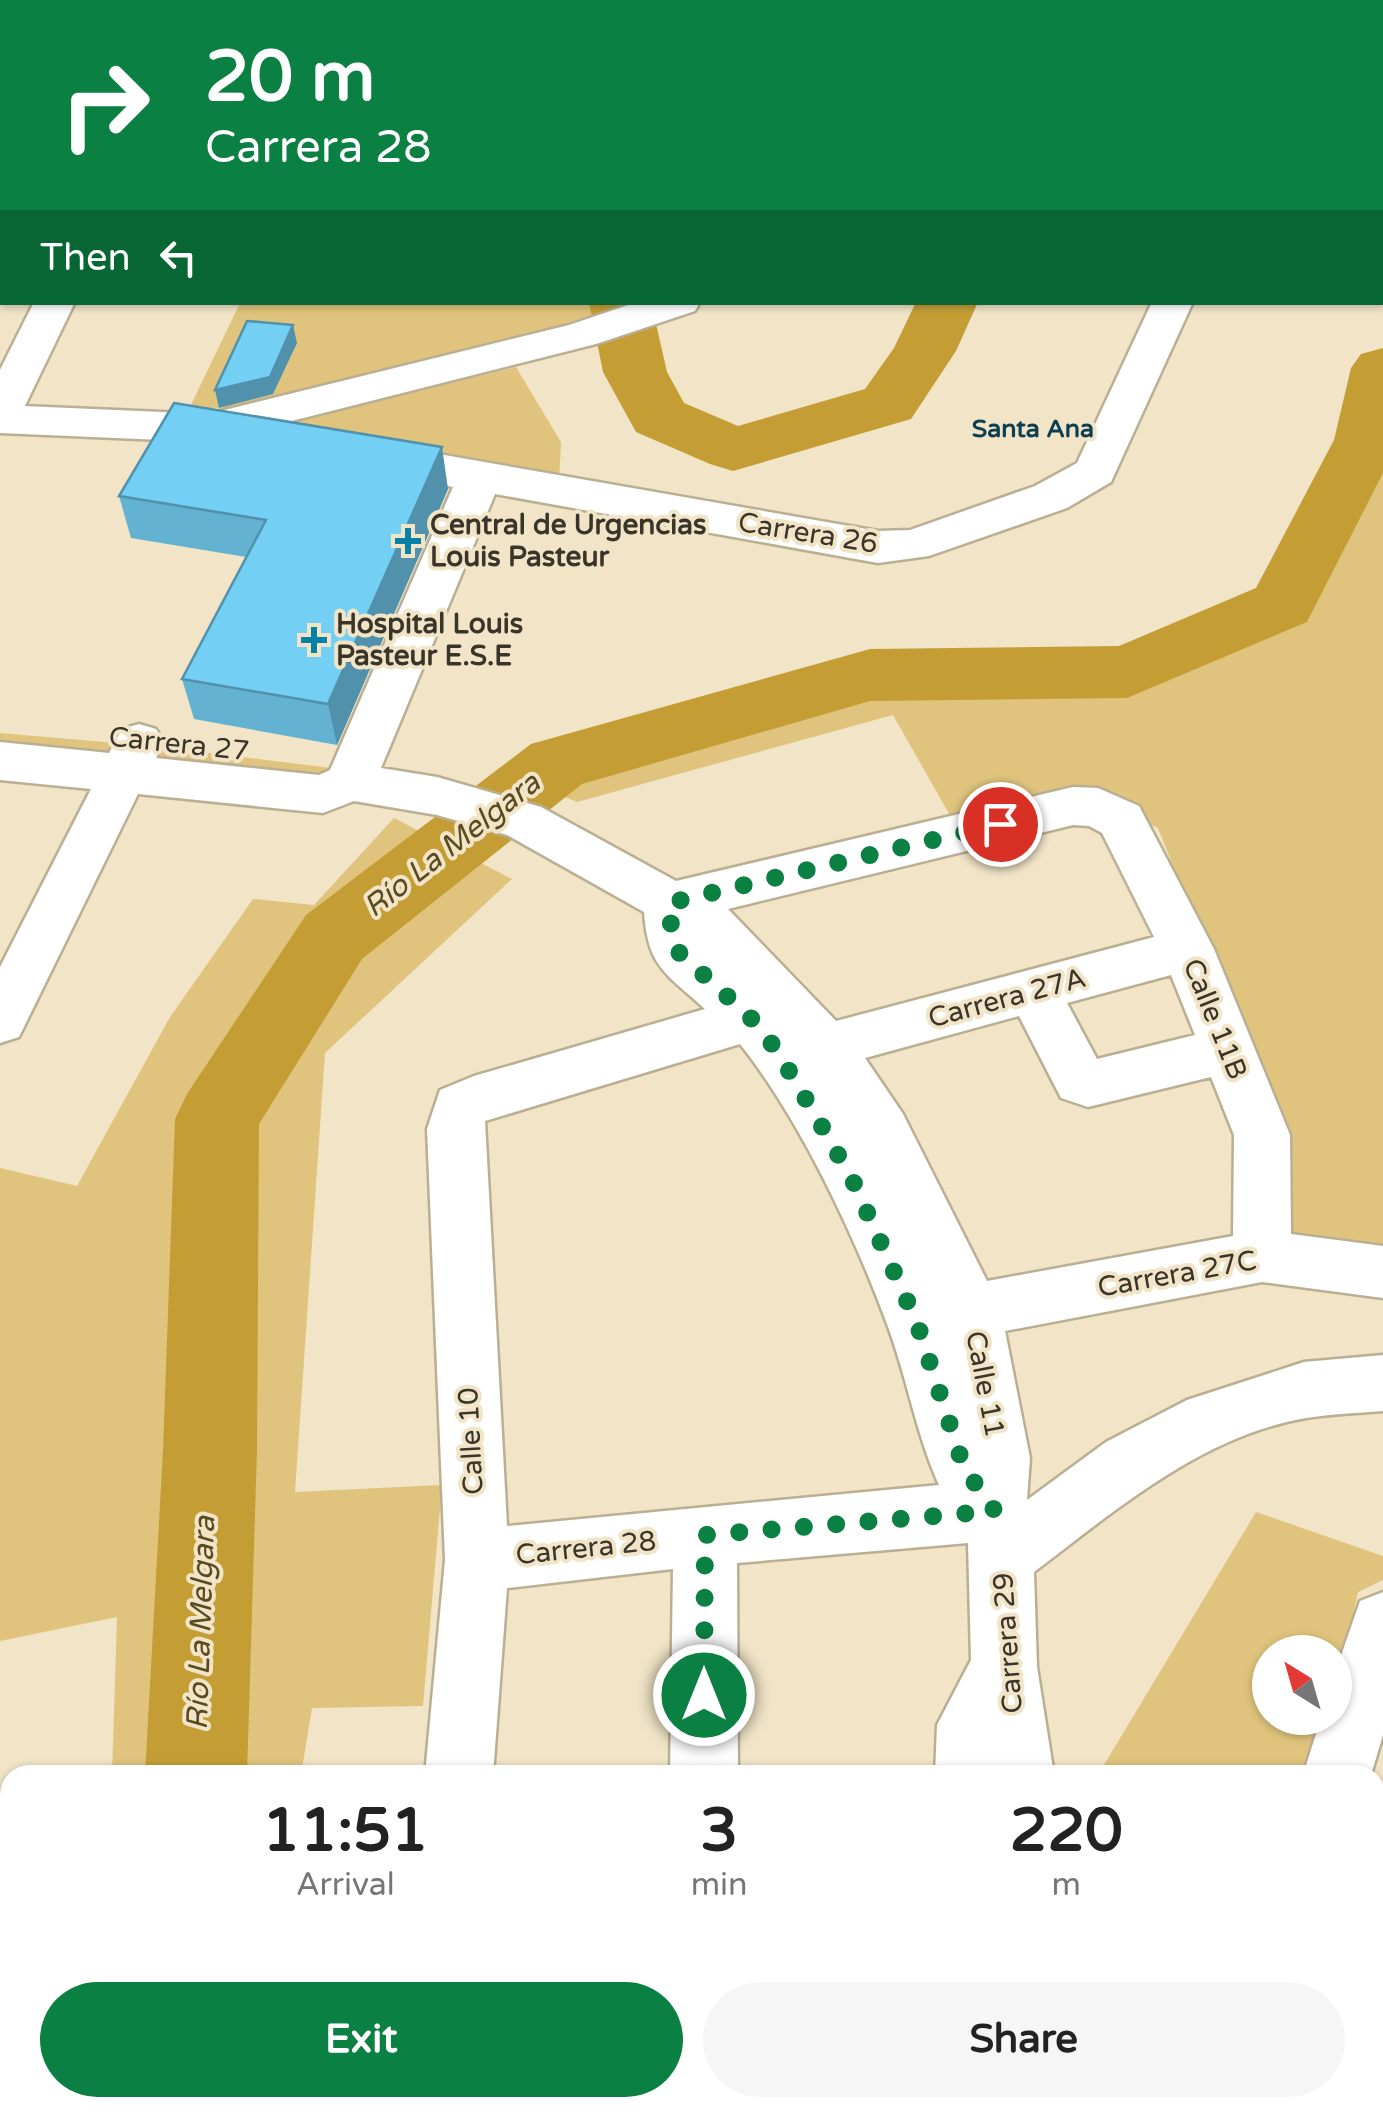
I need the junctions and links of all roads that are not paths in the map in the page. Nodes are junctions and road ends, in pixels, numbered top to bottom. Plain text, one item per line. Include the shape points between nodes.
1 (54, 305) edge
2 (673, 305) edge
3 (1172, 305) edge
4 (0, 416) edge
5 (208, 428) junction
6 (480, 476) junction
7 (0, 729) edge
8 (132, 755) junction
9 (0, 761) edge
10 (350, 782) junction
11 (669, 903) junction
12 (1187, 949) junction
13 (1033, 991) junction
14 (0, 1021) edge
15 (789, 1024) junction
16 (1228, 1050) junction
17 (1262, 1256) junction
18 (1383, 1272) edge
19 (971, 1311) junction
20 (1383, 1383) edge
21 (999, 1534) junction
22 (705, 1535) junction
23 (476, 1560) junction
24 (1383, 1624) edge
25 (1004, 1667) junction
26 (460, 1765) edge
27 (704, 1765) edge
28 (970, 1765) edge
29 (1019, 1765) edge
30 (1340, 1765) edge

1 - 4 street
2 - 5 street, Carrera 26 via 581,335
3 - 6 street, Carrera 26 via 1095,472 1051,496 912,545 878,547
4 - 5 street, Carrera 26
5 - 6 street, Carrera 26
6 - 10 street
7 - 8 street, Carrera 27
8 - 9 street, Carrera 27
8 - 10 street, Carrera 27 via 323,794
8 - 14 street
10 - 11 street, Carrera 27 via 437,796 523,821
11 - 12 street, Calle 11B via 1073,806 1098,807 1121,820
11 - 15 street, Calle 11 via 673,947
12 - 13 street, Carrera 27A
12 - 16 street, Calle 11B
13 - 15 street, Carrera 27A
13 - 16 street via 1081,1082
15 - 19 street, Calle 11 via 883,1131
15 - 21 street, Calle 11 via 776,1049 853,1181 917,1323 964,1468
15 - 23 street, Calle 10 via 494,1092 460,1107
16 - 17 street, Calle 11B via 1262,1134
17 - 18 street, Carrera 27C
17 - 19 street, Carrera 27C
19 - 21 street, Calle 11 via 1000,1458
20 - 21 street via 1304,1390 1209,1420
21 - 22 street, Carrera 28
21 - 25 street, Carrera 29
22 - 23 street, Carrera 28
22 - 27 street
23 - 26 street, Calle 10
24 - 30 street
25 - 28 street via 971,1725
25 - 29 street, Carrera 29

